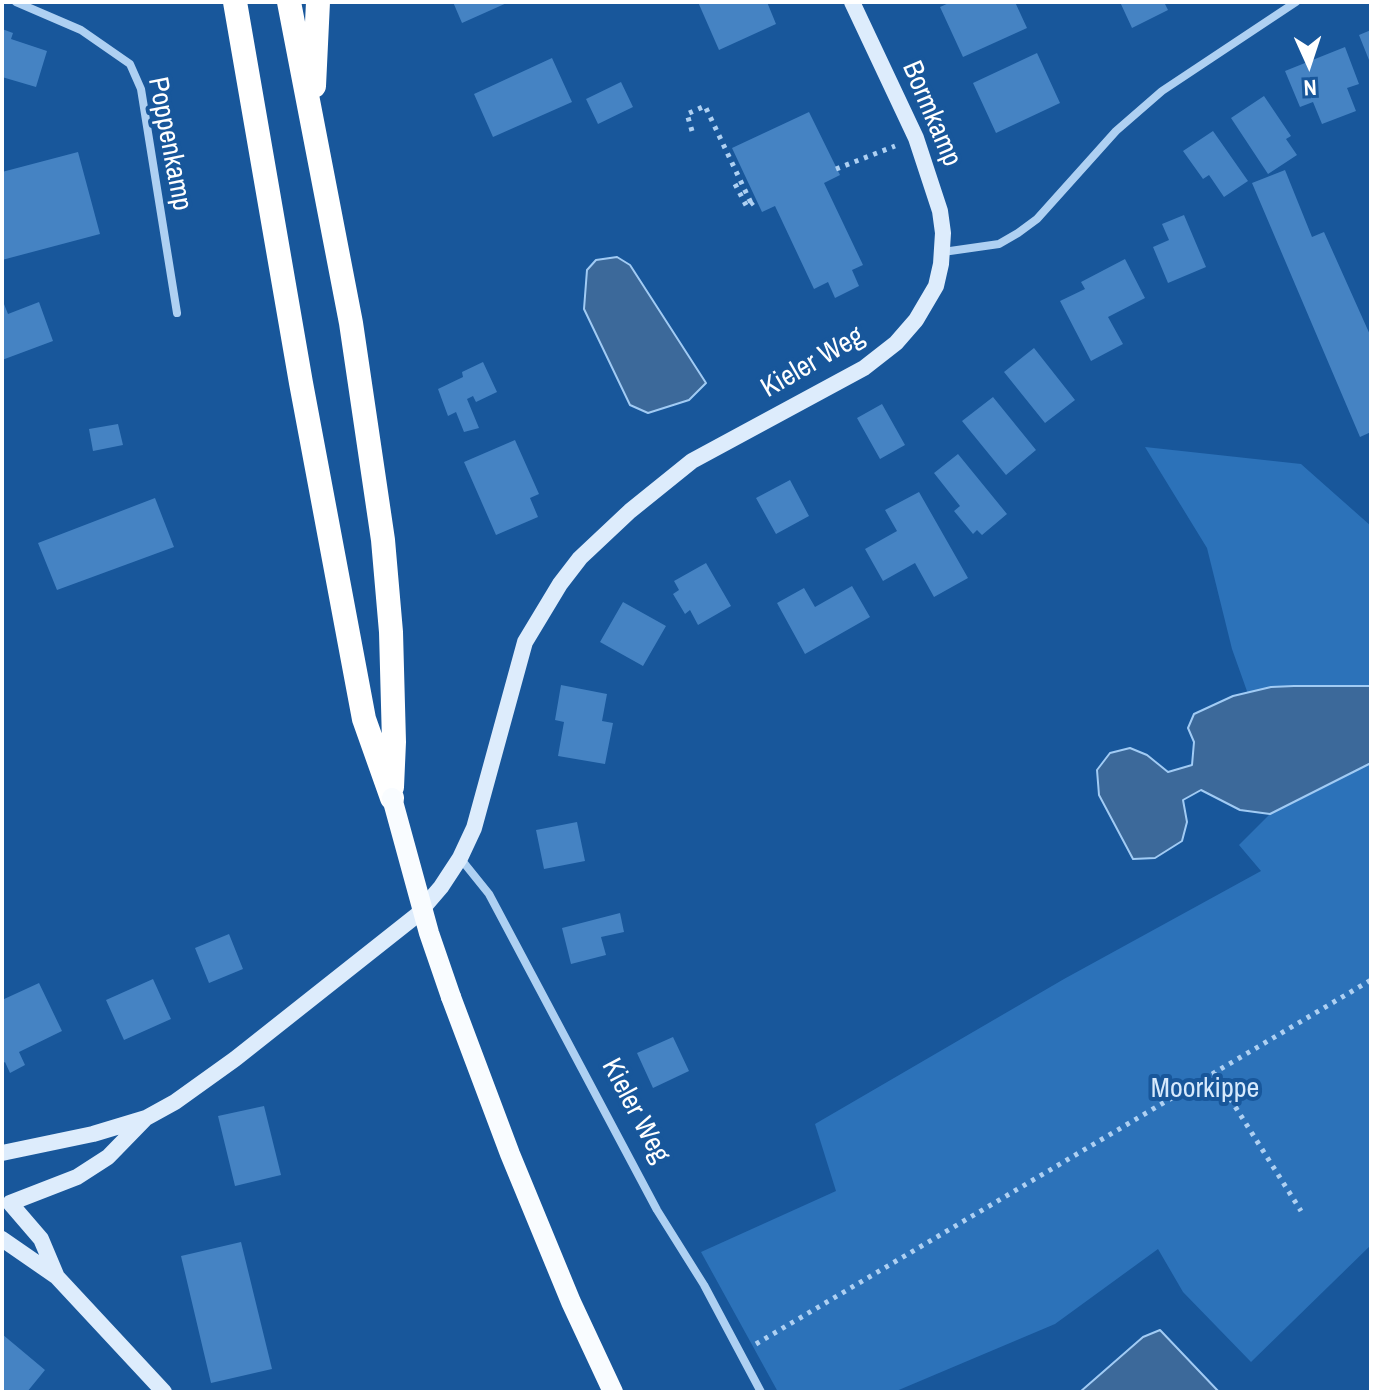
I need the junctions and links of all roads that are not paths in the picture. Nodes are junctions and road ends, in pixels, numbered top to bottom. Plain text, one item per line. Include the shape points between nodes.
1 (16, 2) edge
2 (235, 2) edge
3 (289, 2) edge
4 (318, 2) edge
5 (852, 2) edge
6 (1296, 2) edge
7 (312, 125) junction
8 (943, 252) junction
9 (177, 313) dead end
10 (392, 798) junction
11 (460, 858) junction
12 (146, 1118) junction
13 (2, 1153) edge
14 (5, 1201) edge
15 (2, 1239) edge
16 (57, 1277) junction
17 (164, 1392) edge
18 (613, 1392) edge
19 (761, 1392) edge

1 - 9 street, Poppenkamp via 81,30 130,64 141,89
2 - 10 highway via 364,719
3 - 7 highway
4 - 7 highway
5 - 8 street, Bormkamp via 916,138 940,211
6 - 8 street via 1162,91 1018,233 999,244
7 - 10 highway via 351,323 383,540 391,632
8 - 11 street, Kieler Weg via 936,286 896,343 864,368 692,461 630,511 566,575 525,642 484,798
10 - 18 main road, bridge via 451,997 516,1169
11 - 12 street, Kieler Weg via 417,915 235,1059
11 - 19 street, Kieler Weg via 489,894 657,1210
12 - 13 street, Kieler Weg
12 - 14 street, Kieler Weg via 108,1157 77,1177
14 - 16 street via 41,1239
15 - 16 street
16 - 17 street

